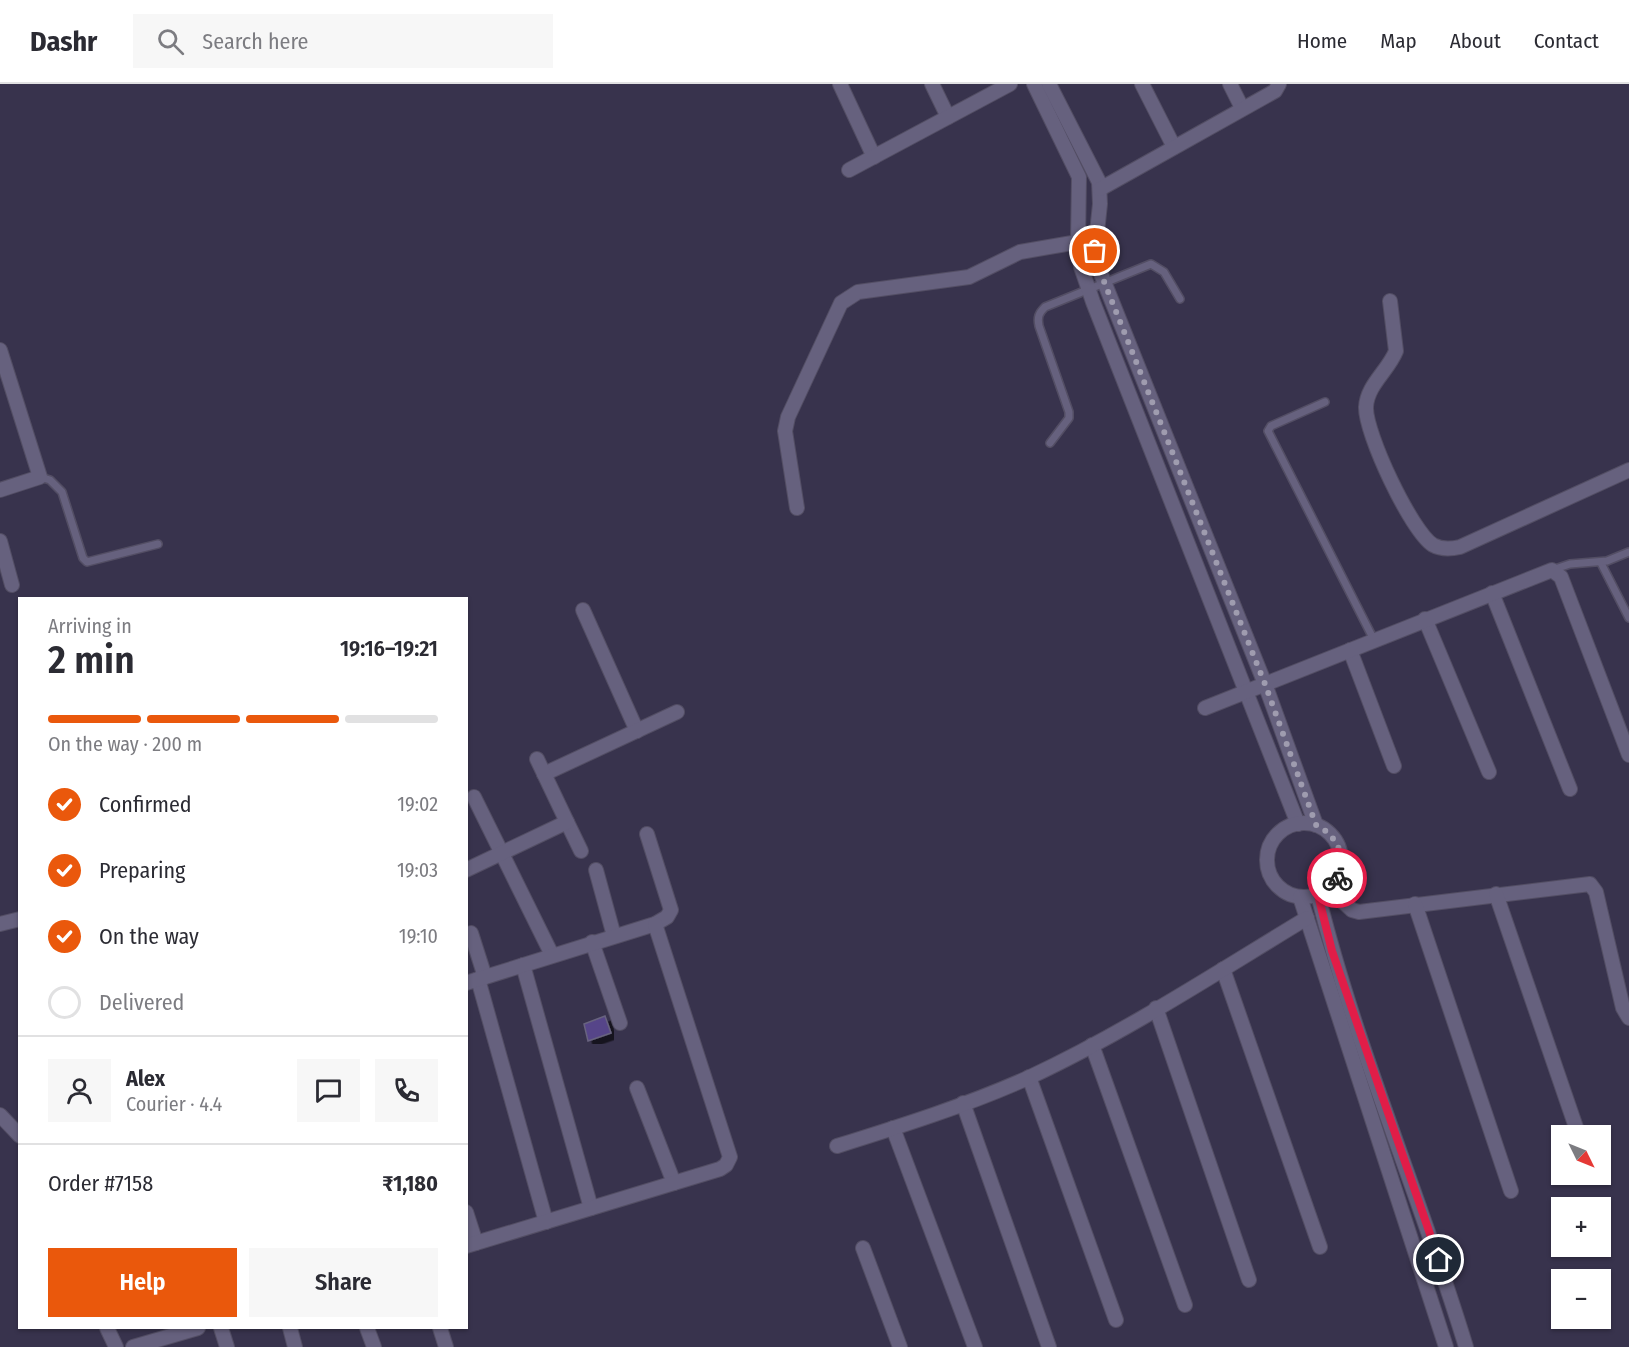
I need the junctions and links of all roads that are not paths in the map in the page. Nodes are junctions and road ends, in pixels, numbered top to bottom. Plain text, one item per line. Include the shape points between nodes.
1 (840, 84) edge
2 (932, 84) edge
3 (1010, 84) edge
4 (1034, 84) edge
5 (1049, 84) edge
6 (1142, 84) edge
7 (1230, 84) edge
8 (1278, 84) edge
9 (1242, 108) junction
10 (948, 117) junction
11 (1174, 147) junction
12 (874, 157) junction
13 (849, 171) dead end
14 (1100, 189) junction
15 (1078, 242) junction
16 (1105, 284) junction
17 (1089, 290) junction
18 (1180, 299) dead end
19 (1390, 301) dead end
20 (0, 350) edge
21 (1325, 402) dead end
22 (1050, 443) dead end
23 (1629, 470) edge
24 (40, 477) junction
25 (0, 490) edge
26 (797, 508) dead end
27 (0, 541) edge
28 (158, 544) dead end
29 (1629, 552) edge
30 (1601, 563) junction
31 (1552, 570) junction
32 (12, 585) dead end
33 (1492, 593) junction
34 (583, 610) dead end
35 (1629, 618) edge
36 (1425, 619) junction
37 (1374, 640) junction
38 (1350, 650) junction
39 (1265, 684) junction
40 (1246, 691) junction
41 (1205, 708) dead end
42 (677, 712) dead end
43 (637, 731) junction
44 (1629, 755) edge
45 (537, 759) dead end
46 (1394, 766) dead end
47 (1489, 772) dead end
48 (544, 774) junction
49 (1570, 789) dead end
50 (474, 797) dead end
51 (567, 822) junction
52 (1298, 824) junction
53 (1316, 825) junction
54 (647, 834) dead end
55 (581, 851) dead end
56 (468, 869) edge
57 (596, 870) dead end
58 (1323, 892) junction
59 (1496, 894) junction
60 (1300, 897) junction
61 (1415, 904) junction
62 (1307, 918) junction
63 (18, 920) edge
64 (0, 924) edge
65 (655, 924) junction
66 (471, 933) dead end
67 (614, 936) junction
68 (592, 942) junction
69 (552, 955) junction
70 (523, 964) junction
71 (1223, 969) junction
72 (477, 980) edge
73 (1156, 1008) junction
74 (1629, 1018) edge
75 (620, 1023) dead end
76 (1092, 1045) junction
77 (1029, 1077) junction
78 (637, 1088) dead end
79 (963, 1103) junction
80 (0, 1115) edge
81 (1575, 1125) edge
82 (892, 1128) junction
83 (18, 1134) edge
84 (837, 1146) dead end
85 (674, 1183) junction
86 (1511, 1191) dead end
87 (591, 1208) junction
88 (546, 1222) junction
89 (468, 1225) edge
90 (471, 1244) edge
91 (1320, 1247) dead end
92 (863, 1248) dead end
93 (1249, 1280) dead end
94 (1185, 1305) dead end
95 (1116, 1320) dead end
96 (107, 1329) edge
97 (190, 1329) edge
98 (221, 1329) edge
99 (290, 1329) edge
100 (367, 1329) edge
101 (440, 1329) edge
102 (175, 1331) edge
103 (116, 1347) edge
104 (133, 1347) edge
105 (227, 1347) edge
106 (295, 1347) edge
107 (374, 1347) edge
108 (446, 1347) edge
109 (900, 1347) edge
110 (975, 1347) edge
111 (1049, 1347) edge
112 (1446, 1347) edge
113 (1466, 1347) edge

1 - 12 street
2 - 10 street
3 - 10 street
4 - 15 street via 1079,177
5 - 14 street
6 - 11 street
7 - 9 street
8 - 9 street via 1275,91
9 - 11 street
10 - 12 street
11 - 14 street
12 - 13 street
14 - 16 street via 1095,251
15 - 17 street
15 - 26 street via 1020,252 969,277 858,292 841,303 785,430
16 - 17 lane
16 - 18 lane via 1151,264 1164,272
16 - 39 street
17 - 22 lane via 1045,307 1038,318 1070,411
17 - 40 street
19 - 23 street via 1396,351 1369,393 1366,420 1412,520 1432,545 1460,547
20 - 24 street
21 - 37 lane via 1271,426 1270,437
24 - 25 street
24 - 28 lane via 50,480 62,492 87,562
27 - 32 street
29 - 30 lane
30 - 31 lane via 1570,564
30 - 35 lane
31 - 33 street
31 - 44 street via 1561,578
33 - 36 street
33 - 49 street
34 - 43 street
36 - 37 street
36 - 47 street
37 - 38 street
38 - 39 street
38 - 46 street
39 - 40 street
39 - 53 street
40 - 41 street
40 - 52 street
42 - 43 street
43 - 48 street
45 - 48 street
48 - 51 street
50 - 69 street
51 - 55 street
51 - 56 street
52 - 53 street
52 - 60 street via 1275,837 1267,857 1272,879 1288,894
53 - 58 street via 1335,839 1340,850 1339,874
54 - 65 street via 671,910
57 - 67 street
58 - 60 street
58 - 61 street via 1352,910
58 - 113 street via 1332,951
59 - 61 street
59 - 74 street via 1585,883 1594,887 1623,1008
59 - 81 street
60 - 62 street
61 - 86 street
62 - 71 street
62 - 112 street
63 - 64 street
65 - 67 street
65 - 85 street via 730,1158 720,1169
66 - 72 street
67 - 68 street
68 - 69 street
68 - 75 street
69 - 70 street
70 - 72 street
70 - 87 street
71 - 73 street
71 - 91 street
72 - 88 street
73 - 76 street
73 - 93 street
76 - 77 street
76 - 94 street
77 - 79 street
77 - 95 street
78 - 85 street
79 - 82 street
79 - 111 street
80 - 83 street
82 - 84 street
82 - 110 street
85 - 87 street
87 - 88 street
88 - 90 street
89 - 90 street
92 - 109 street
96 - 103 street
97 - 102 street
98 - 105 street
99 - 106 street
100 - 107 street
101 - 108 street
102 - 104 street

